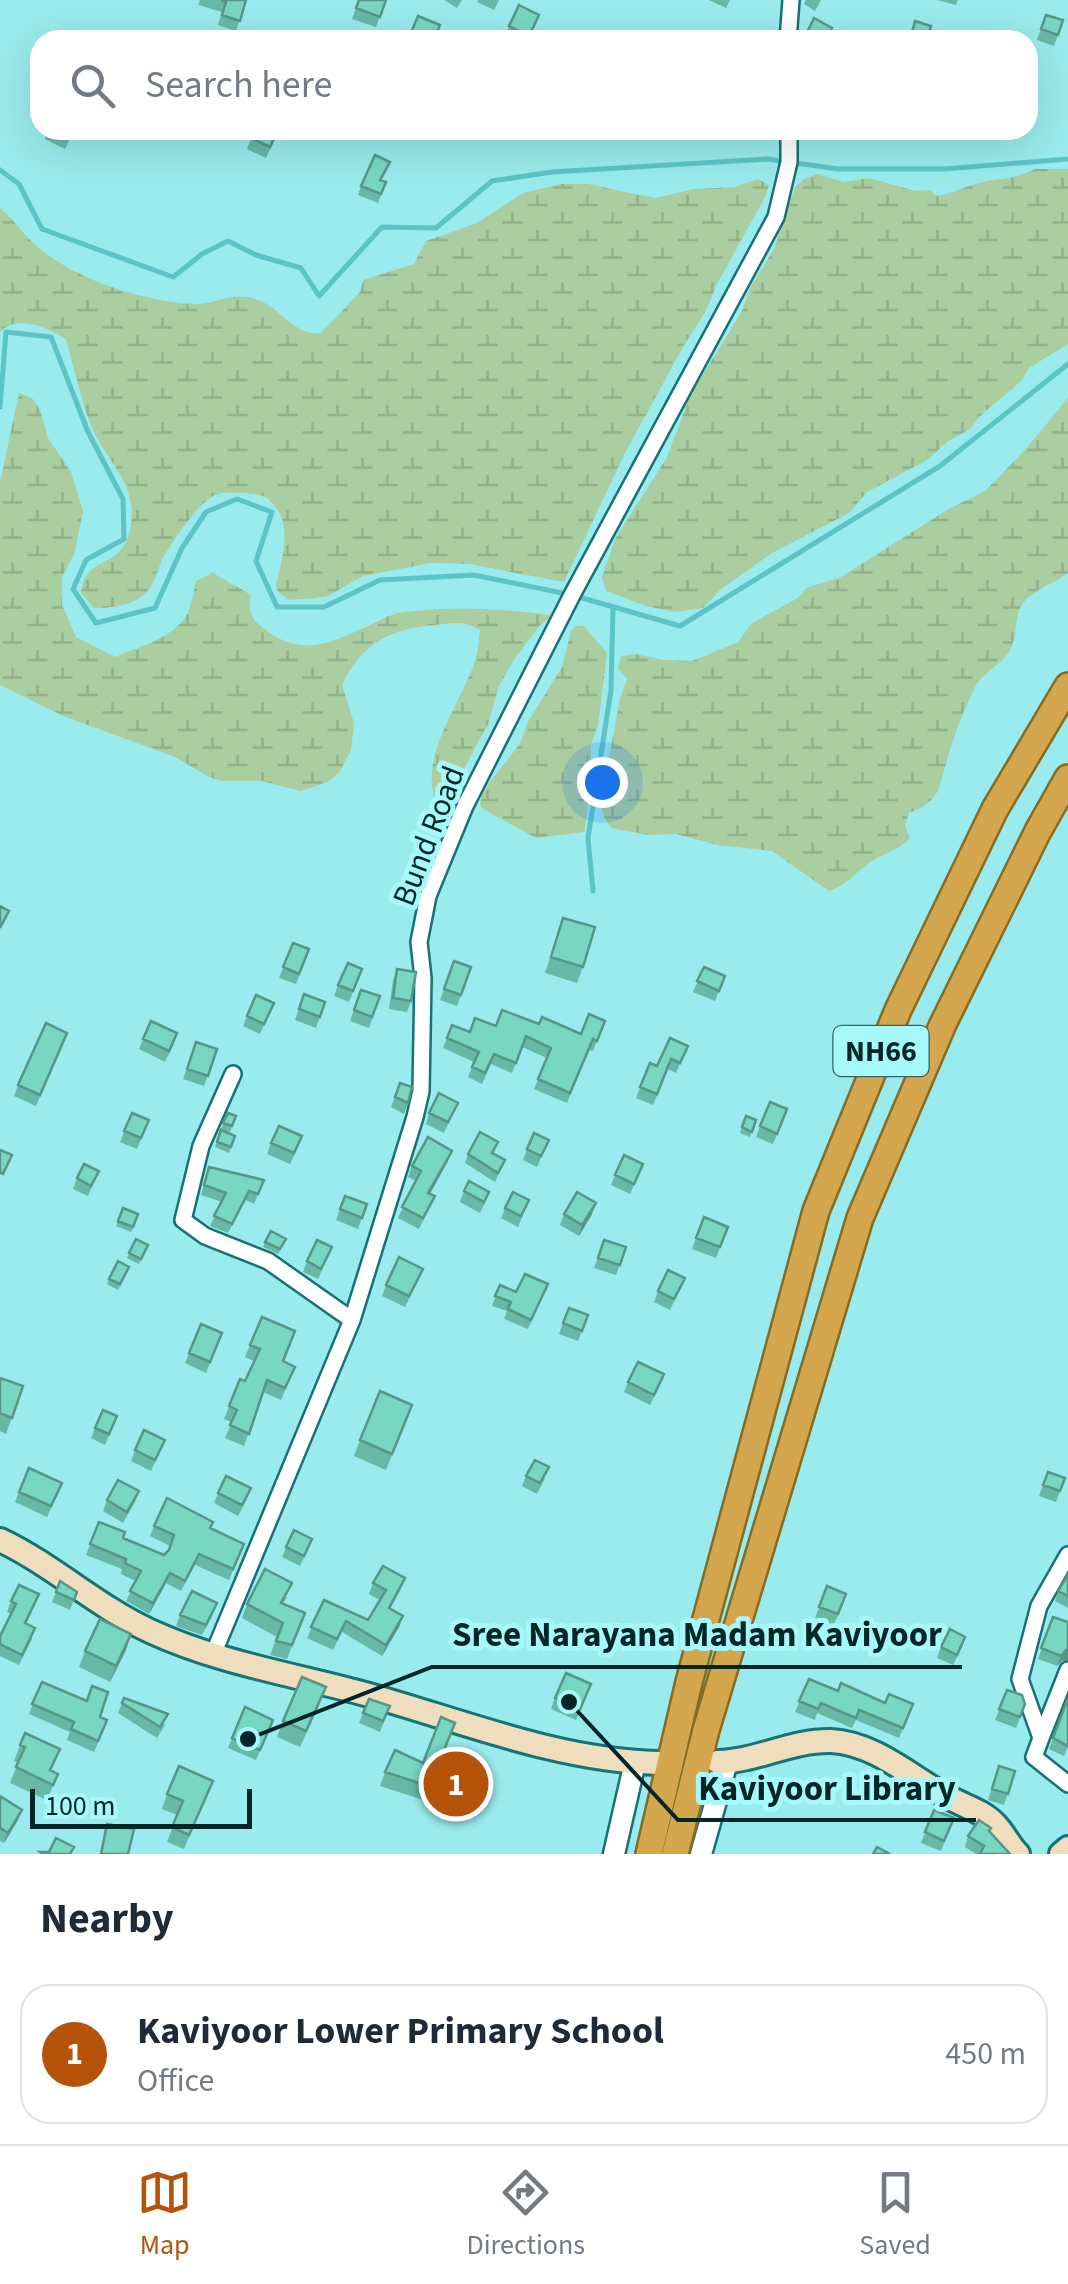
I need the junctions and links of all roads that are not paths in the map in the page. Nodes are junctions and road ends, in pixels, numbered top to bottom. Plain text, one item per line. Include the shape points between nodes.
1 (791, 0) edge
2 (789, 30) edge
3 (789, 140) edge
4 (1068, 686) edge
5 (1068, 778) edge
6 (233, 1074) dead end
7 (352, 1320) junction
8 (0, 1540) edge
9 (1068, 1555) edge
10 (212, 1656) junction
11 (1068, 1670) edge
12 (1040, 1738) junction
13 (722, 1762) joint
14 (646, 1763) joint
15 (1068, 1784) edge
16 (1068, 1848) edge
17 (614, 1854) edge
18 (648, 1854) edge
19 (675, 1854) edge
20 (701, 1854) edge
21 (1018, 1854) edge
22 (1061, 1854) edge

1 - 2 street
3 - 7 street, Bund Road via 776,217 572,594 464,806 428,896 420,942 422,1091
4 - 18 highway, NH66 via 995,809 898,1010 816,1211
5 - 19 highway, NH66 via 944,1024 860,1218
6 - 7 street via 201,1146 183,1220 268,1261
7 - 10 street, Bund Road
8 - 10 main road via 117,1614
9 - 12 street via 1039,1606 1020,1680
10 - 14 main road via 566,1754
11 - 12 street
12 - 15 street via 1034,1757
13 - 20 street
13 - 21 main road via 834,1741 884,1758 980,1813
14 - 17 street
16 - 22 main road

